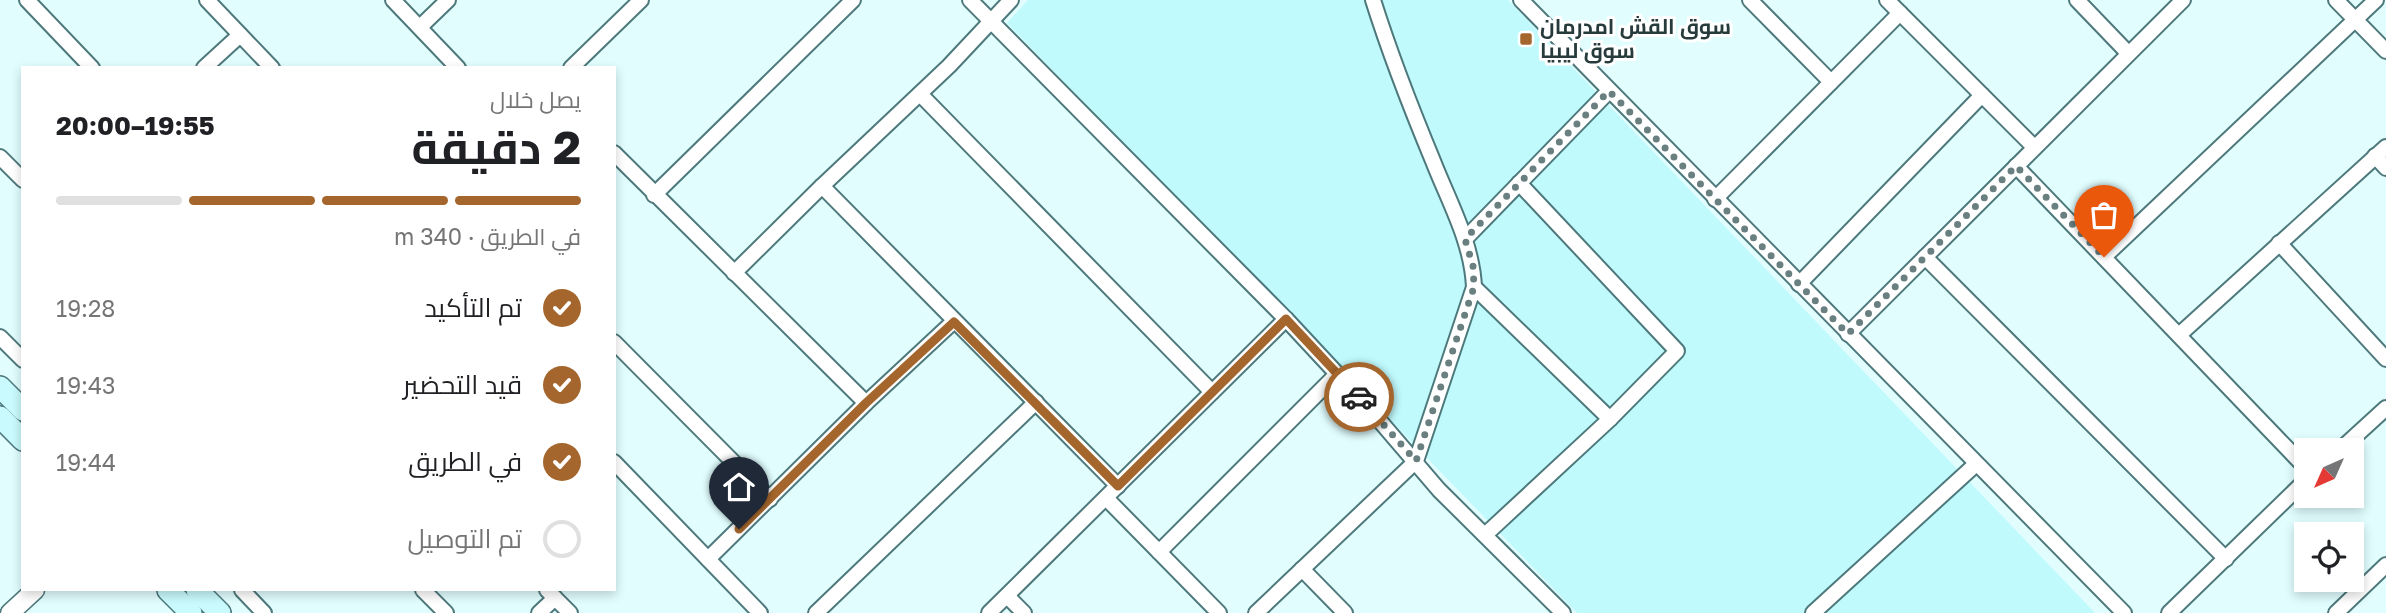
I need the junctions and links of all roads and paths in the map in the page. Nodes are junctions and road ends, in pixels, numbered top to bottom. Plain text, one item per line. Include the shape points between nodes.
1 (27, 0) edge
2 (207, 0) edge
3 (393, 0) edge
4 (448, 0) edge
5 (641, 0) edge
6 (853, 0) edge
7 (970, 0) edge
8 (1011, 0) edge
9 (1373, 0) edge
10 (1521, 0) edge
11 (1751, 0) edge
12 (1887, 0) edge
13 (2077, 0) edge
14 (2183, 0) edge
15 (2336, 0) edge
16 (2376, 0) edge
17 (1900, 13) junction
18 (2356, 19) junction
19 (991, 20) junction
20 (420, 27) junction
21 (240, 35) junction
22 (2386, 51) edge
23 (2128, 53) junction
24 (90, 66) edge
25 (206, 66) edge
26 (270, 66) edge
27 (456, 66) edge
28 (573, 66) edge
29 (1831, 82) junction
30 (1609, 91) junction
31 (920, 94) junction
32 (1982, 95) junction
33 (2034, 147) junction
34 (2381, 152) edge
35 (616, 155) edge
36 (0, 157) edge
37 (2016, 166) junction
38 (2386, 168) edge
39 (21, 178) edge
40 (1519, 183) junction
41 (822, 186) junction
42 (654, 195) junction
43 (1714, 199) junction
44 (1465, 239) junction
45 (2279, 243) junction
46 (1925, 257) junction
47 (2104, 257) junction
48 (734, 273) junction
49 (1799, 284) junction
50 (1474, 287) junction
51 (1286, 319) junction
52 (954, 322) junction
53 (1848, 334) junction
54 (2179, 335) junction
55 (0, 337) edge
56 (616, 344) edge
57 (21, 358) edge
58 (2386, 359) edge
59 (1337, 374) junction
60 (0, 387) edge
61 (1212, 392) junction
62 (1036, 402) junction
63 (866, 403) junction
64 (21, 408) edge
65 (2386, 408) edge
66 (0, 417) edge
67 (1610, 419) junction
68 (21, 438) edge
69 (2353, 438) edge
70 (2294, 455) edge
71 (1416, 461) junction
72 (616, 464) edge
73 (1976, 464) junction
74 (1118, 486) junction
75 (2294, 492) edge
76 (1106, 498) junction
77 (770, 499) junction
78 (1485, 535) junction
79 (1159, 552) junction
80 (708, 559) junction
81 (2226, 559) junction
82 (2386, 565) edge
83 (1303, 569) junction
84 (34, 591) edge
85 (169, 591) edge
86 (198, 591) edge
87 (243, 591) edge
88 (424, 591) edge
89 (551, 594) edge
90 (1007, 596) junction
91 (10, 613) edge
92 (191, 613) edge
93 (220, 613) edge
94 (264, 613) edge
95 (446, 613) edge
96 (539, 613) edge
97 (570, 613) edge
98 (760, 613) edge
99 (816, 613) edge
100 (989, 613) edge
101 (1024, 613) edge
102 (1219, 613) edge
103 (1256, 613) edge
104 (1345, 613) edge
105 (1563, 613) edge
106 (1813, 613) edge
107 (2124, 613) edge
108 (2169, 613) edge
109 (2336, 613) edge

1 - 24 street
2 - 21 street
3 - 20 street
4 - 20 street
5 - 28 street
6 - 42 street
7 - 19 street
8 - 19 street
9 - 44 street
10 - 30 street
11 - 29 street
12 - 17 street
13 - 23 street
14 - 23 street
15 - 18 street
16 - 18 street
17 - 29 street
17 - 32 street
18 - 22 street
18 - 47 street
19 - 31 street
19 - 51 street
20 - 27 street
21 - 25 street
21 - 26 street
23 - 33 street
29 - 43 street
30 - 40 street
30 - 43 street
31 - 41 street
31 - 61 street
32 - 33 street
32 - 49 street
33 - 37 street
34 - 38 street
34 - 45 street
35 - 42 street
36 - 39 street
37 - 46 street
37 - 47 street
40 - 44 street
40 - 67 street via 1675,347 1675,354
41 - 48 street
41 - 52 street
42 - 48 street
43 - 49 street
44 - 50 street
45 - 54 street
45 - 58 street
46 - 53 street
46 - 81 street
47 - 54 street
48 - 63 street
49 - 53 street
50 - 67 street
50 - 71 street
51 - 59 street
51 - 61 street
52 - 62 street
52 - 63 street
53 - 73 street
54 - 70 street
55 - 57 street
56 - 77 street
59 - 71 street
59 - 79 street
60 - 64 main road
61 - 74 street
62 - 74 street
62 - 99 street
63 - 77 street
65 - 69 street
66 - 68 main road
67 - 78 street
71 - 78 street
71 - 83 street
72 - 80 street
73 - 106 street
73 - 107 street
74 - 76 street
75 - 81 street
76 - 79 street
76 - 90 street
77 - 80 street
78 - 105 street
79 - 102 street
80 - 98 street
81 - 108 street
82 - 109 street
83 - 103 street
83 - 104 street
84 - 91 street
85 - 92 main road
86 - 93 main road
87 - 94 street
88 - 95 street
89 - 96 street
89 - 97 street
90 - 100 street
90 - 101 street

